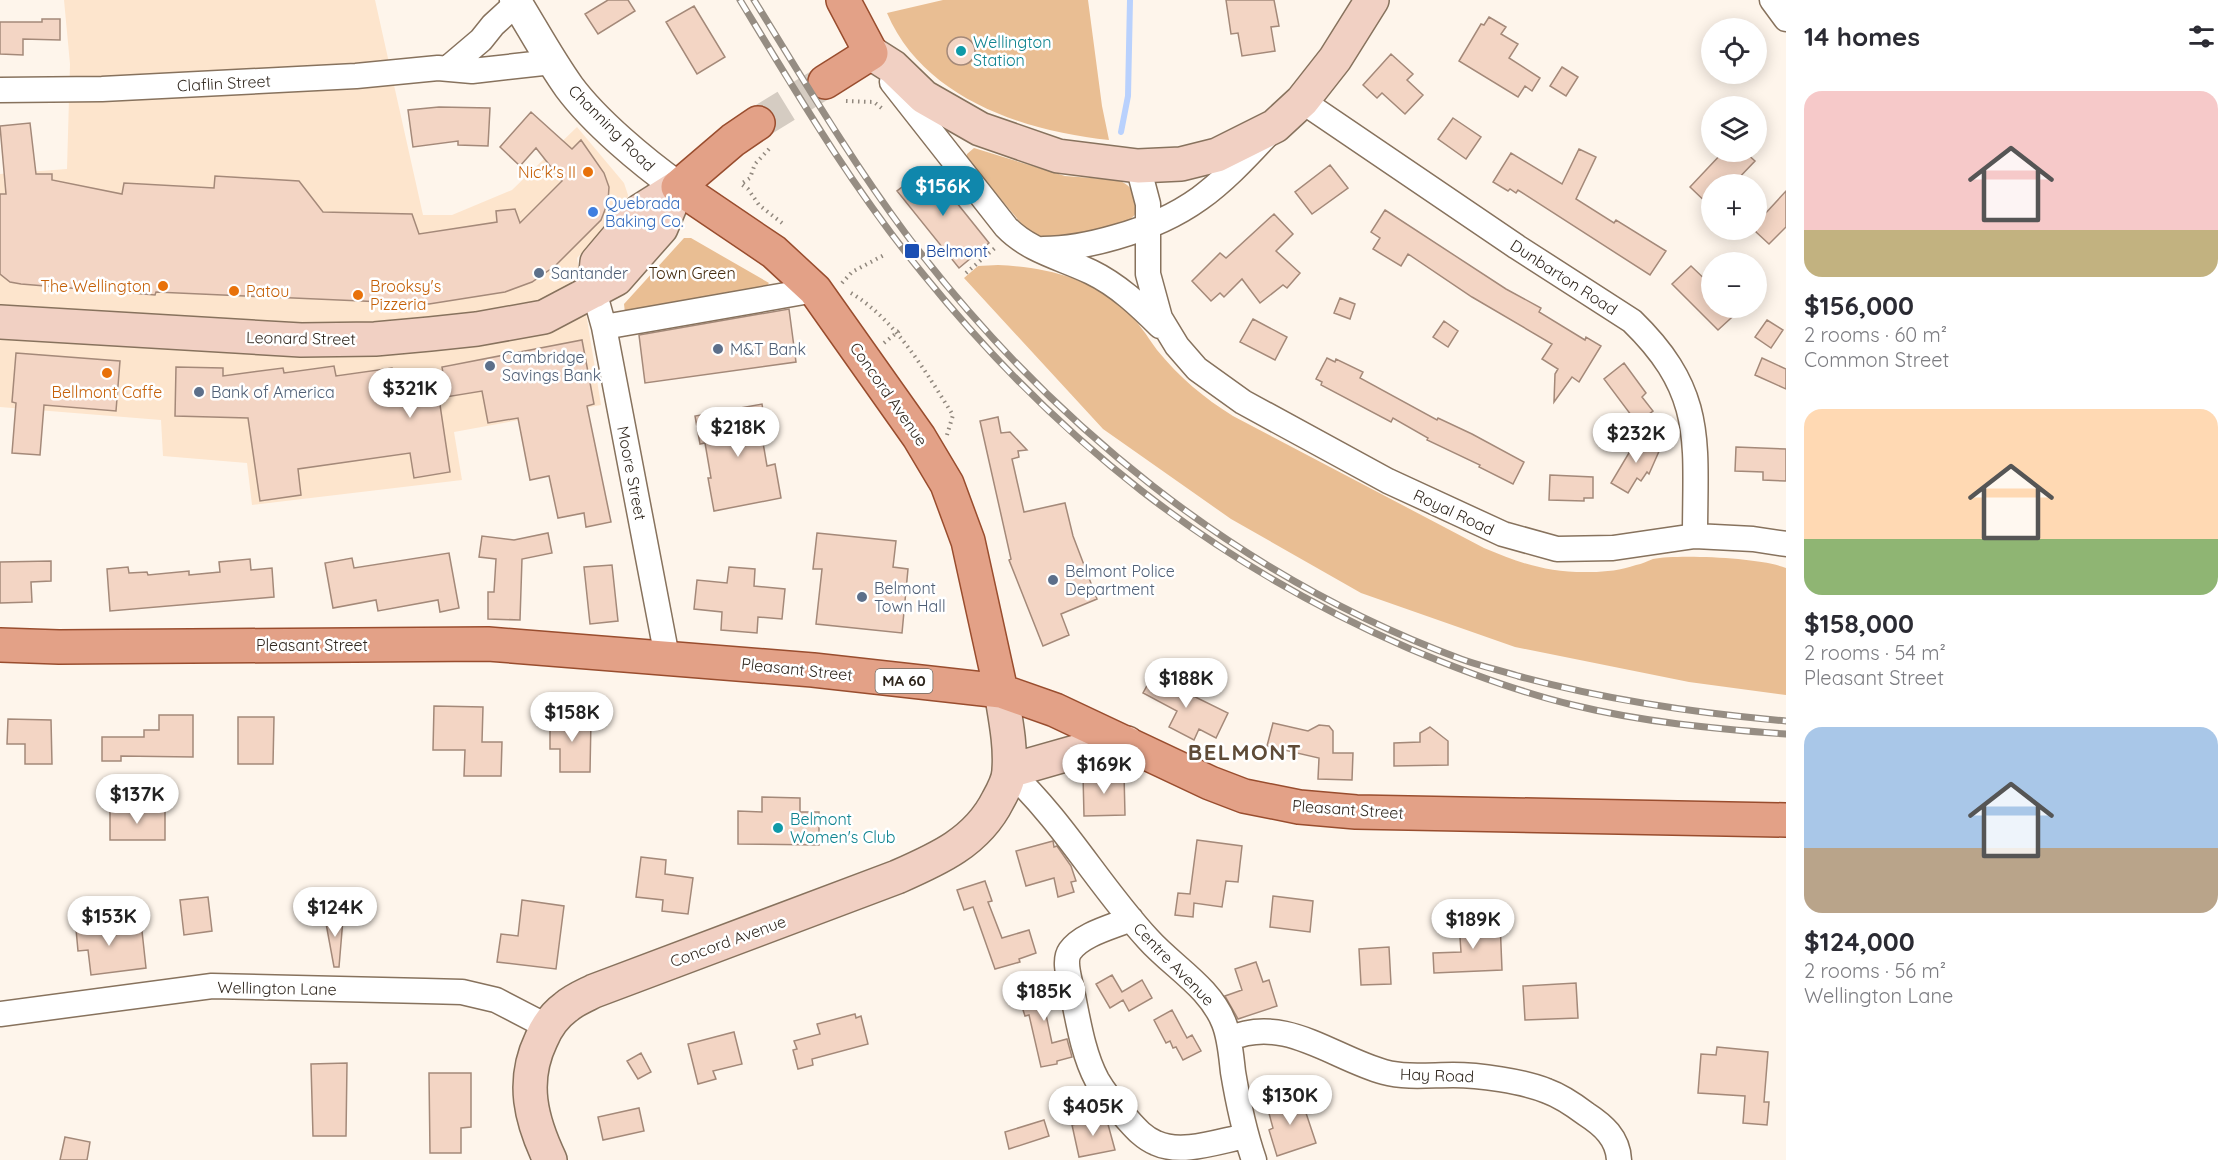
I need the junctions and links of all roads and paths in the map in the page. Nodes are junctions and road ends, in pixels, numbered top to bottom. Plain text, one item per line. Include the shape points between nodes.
1 (843, 0) edge
2 (860, 0) edge
3 (1372, 0) edge
4 (1772, 0) edge
5 (516, 1) edge
6 (1786, 19) edge
7 (871, 53) junction
8 (552, 62) junction
9 (448, 68) junction
10 (0, 90) edge
11 (830, 93) joint
12 (1302, 101) junction
13 (888, 112) dead end
14 (1275, 126) junction
15 (766, 134) joint
16 (1138, 166) junction
17 (678, 188) junction
18 (784, 225) dead end
19 (1148, 228) junction
20 (989, 238) dead end
21 (1035, 249) junction
22 (886, 254) dead end
23 (966, 273) dead end
24 (847, 279) dead end
25 (824, 284) junction
26 (594, 291) junction
27 (0, 322) edge
28 (604, 327) junction
29 (898, 331) junction
30 (1168, 334) junction
31 (884, 343) dead end
32 (946, 437) dead end
33 (1695, 536) junction
34 (1786, 544) edge
35 (0, 645) edge
36 (667, 657) junction
37 (1001, 691) junction
38 (1126, 743) junction
39 (1010, 771) junction
40 (1786, 820) edge
41 (1131, 919) junction
42 (0, 1014) edge
43 (548, 1027) junction
44 (1229, 1039) junction
45 (1246, 1136) junction
46 (550, 1160) edge
47 (1254, 1160) edge
48 (1619, 1160) edge

1 - 7 main road
2 - 7 main road
3 - 12 main road via 1335,59
4 - 6 street
5 - 8 street, Channing Road
5 - 9 street via 481,40
7 - 11 main road
7 - 16 main road via 893,67 924,97 980,129 1058,156
7 - 21 street, Royal Road via 1006,227
8 - 9 street, Claflin Street via 472,71
8 - 17 street, Channing Road via 593,113 654,171
9 - 10 street, Claflin Street via 102,89
11 - 13 path via 845,100 874,102
12 - 14 main road
12 - 33 street, Dunbarton Road via 1632,321 1647,335 1673,368 1694,426
14 - 16 main road via 1200,161
14 - 19 street via 1209,192
15 - 17 main road via 733,140
15 - 18 path via 750,178 741,184
16 - 19 street, Royal Road via 1147,194
17 - 25 main road, Concord Avenue
17 - 26 main road via 640,211 597,262
19 - 21 street via 1087,245
19 - 30 street, Royal Road via 1150,288
20 - 23 path via 996,247
21 - 30 street, Royal Road via 1109,282
22 - 24 path via 852,272
25 - 28 street
25 - 29 path via 840,287
25 - 37 main road, Concord Avenue via 947,484 968,541
26 - 27 main road, Leonard Street via 544,317 477,329 375,339 300,340
26 - 28 street, Moore Street
28 - 36 street, Moore Street
29 - 31 path
29 - 32 path via 953,415
30 - 33 street, Royal Road via 1197,369 1243,402 1388,481 1503,534 1557,549 1612,548
33 - 34 street, Royal Road
35 - 36 main road, Pleasant Street / MA 60 via 488,644
36 - 37 main road, Pleasant Street / MA 60
37 - 38 main road, Pleasant Street / MA 60
37 - 39 main road, Concord Avenue
38 - 39 main road via 1086,749
38 - 40 main road, Pleasant Street / MA 60 via 1244,796 1317,810
39 - 41 street, Centre Avenue via 1077,848
39 - 43 main road, Concord Avenue via 986,821 948,854 897,877 594,991 566,1007
41 - 44 street, Centre Avenue via 1208,996
41 - 45 street via 1088,937 1068,955 1079,1026 1097,1080 1131,1123 1155,1143 1184,1147
42 - 43 street, Wellington Lane via 212,986 462,992 496,1000
43 - 46 main road, Concord Avenue via 531,1066 529,1092 535,1125
44 - 45 street, Centre Avenue
44 - 48 street, Hay Road via 1243,1033 1286,1034 1385,1073 1467,1075 1545,1090 1604,1126
45 - 47 street, Centre Avenue

